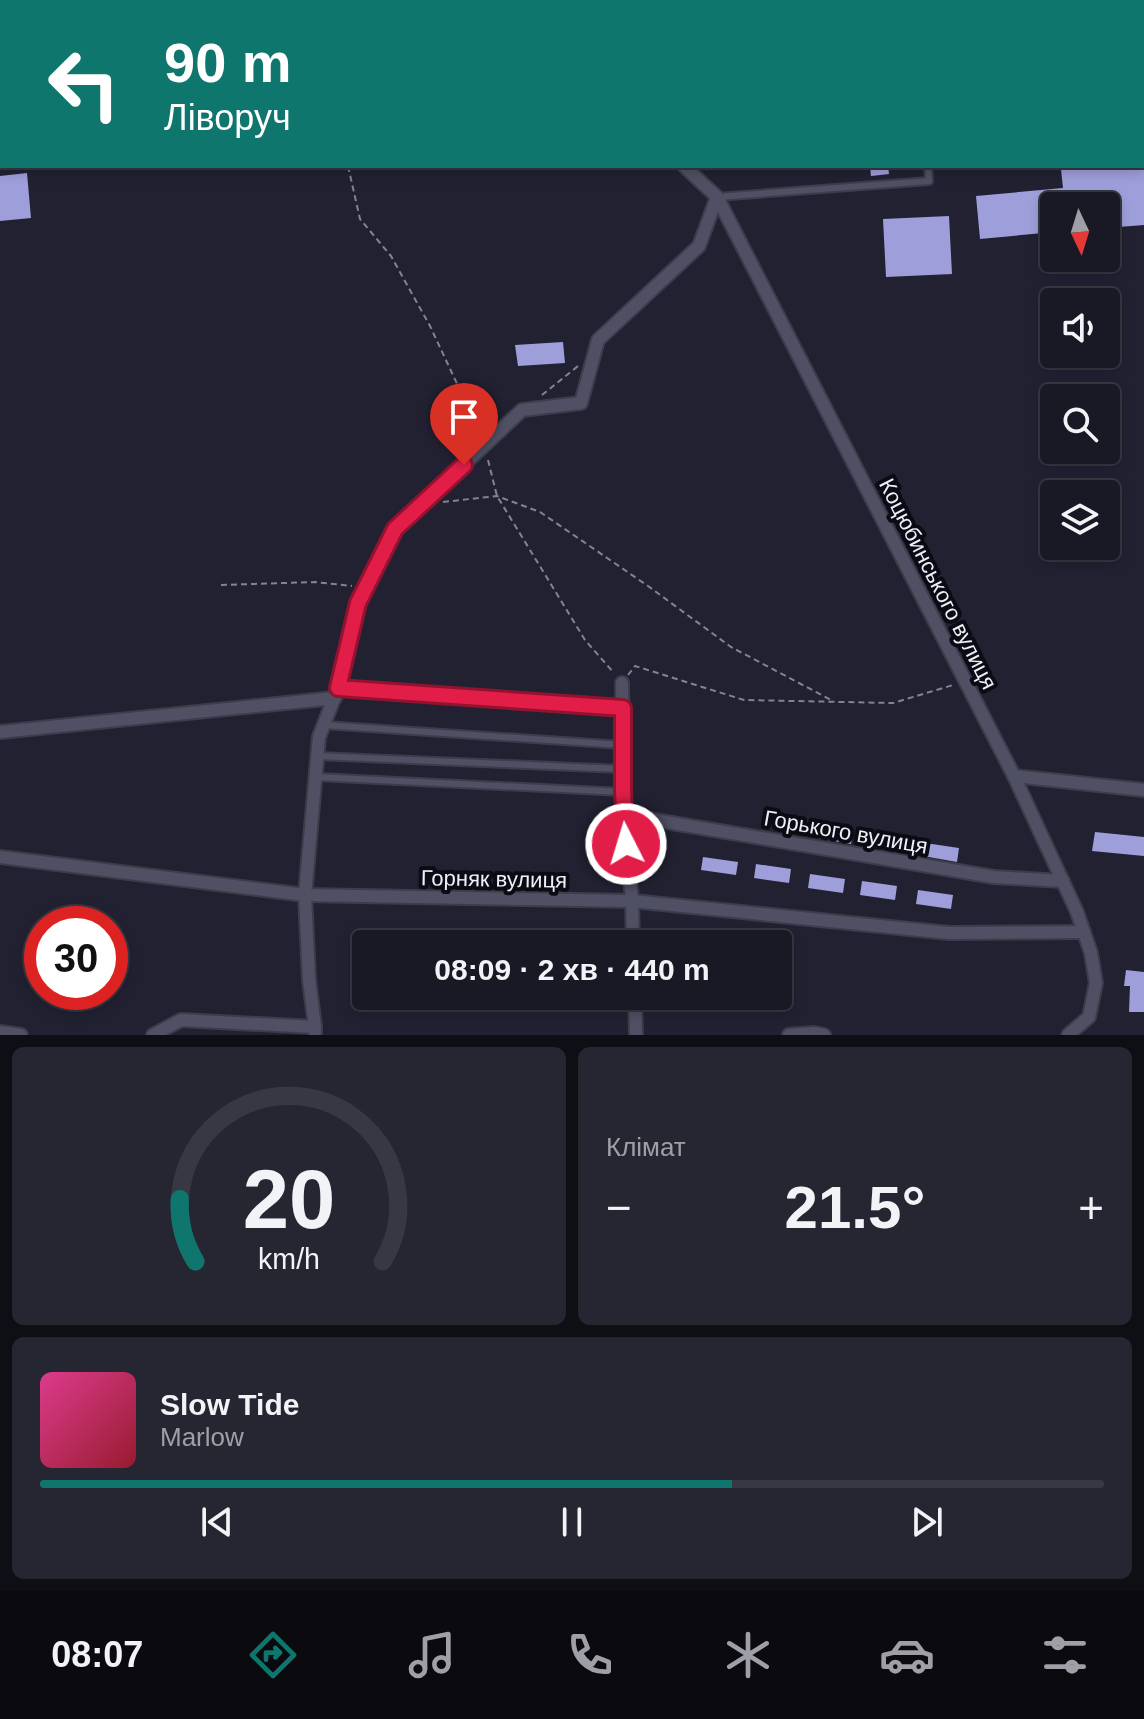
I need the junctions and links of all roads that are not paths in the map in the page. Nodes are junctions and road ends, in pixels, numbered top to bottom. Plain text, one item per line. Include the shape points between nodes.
1 (686, 168) edge
2 (928, 168) edge
3 (717, 197) junction
4 (622, 683) road end
5 (336, 693) junction
6 (623, 708) junction
7 (324, 725) junction
8 (0, 732) edge
9 (623, 745) junction
10 (318, 756) junction
11 (622, 769) junction
12 (1014, 776) junction
13 (317, 777) junction
14 (1144, 790) edge
15 (623, 792) junction
16 (624, 815) junction
17 (0, 857) edge
18 (1063, 881) junction
19 (305, 895) junction
20 (632, 901) junction
21 (633, 930) edge
22 (1084, 932) junction
23 (635, 1010) edge
24 (181, 1020) junction
25 (315, 1031) edge
26 (0, 1032) edge
27 (21, 1035) edge
28 (153, 1035) edge
29 (180, 1035) edge
30 (636, 1035) edge
31 (789, 1035) edge
32 (824, 1035) edge
33 (1068, 1035) edge

1 - 3 street, Коцюбинського вулиця
2 - 3 lane via 929,181
3 - 5 street via 699,246 598,340 581,403 522,410 395,529 358,603
3 - 12 street, Коцюбинського вулиця
4 - 6 street
5 - 6 lane
5 - 7 street
5 - 8 street
6 - 9 street
7 - 9 lane
7 - 10 street
9 - 11 street
10 - 11 lane
10 - 13 street
11 - 15 street
12 - 14 street
12 - 18 street, Коцюбинського вулиця
13 - 15 lane
13 - 19 street
15 - 16 street
16 - 18 street, Горького вулиця via 994,877
16 - 20 street
17 - 19 street, Горняк вулиця
18 - 22 street, Коцюбинського вулиця
19 - 20 street, Горняк вулиця
19 - 25 street
20 - 21 street
20 - 22 street, Горняк вулиця via 949,933
22 - 33 street, Коцюбинського вулиця via 1096,983 1089,1017
23 - 30 street
24 - 25 street
24 - 28 street
24 - 29 street
26 - 27 street
31 - 32 street

